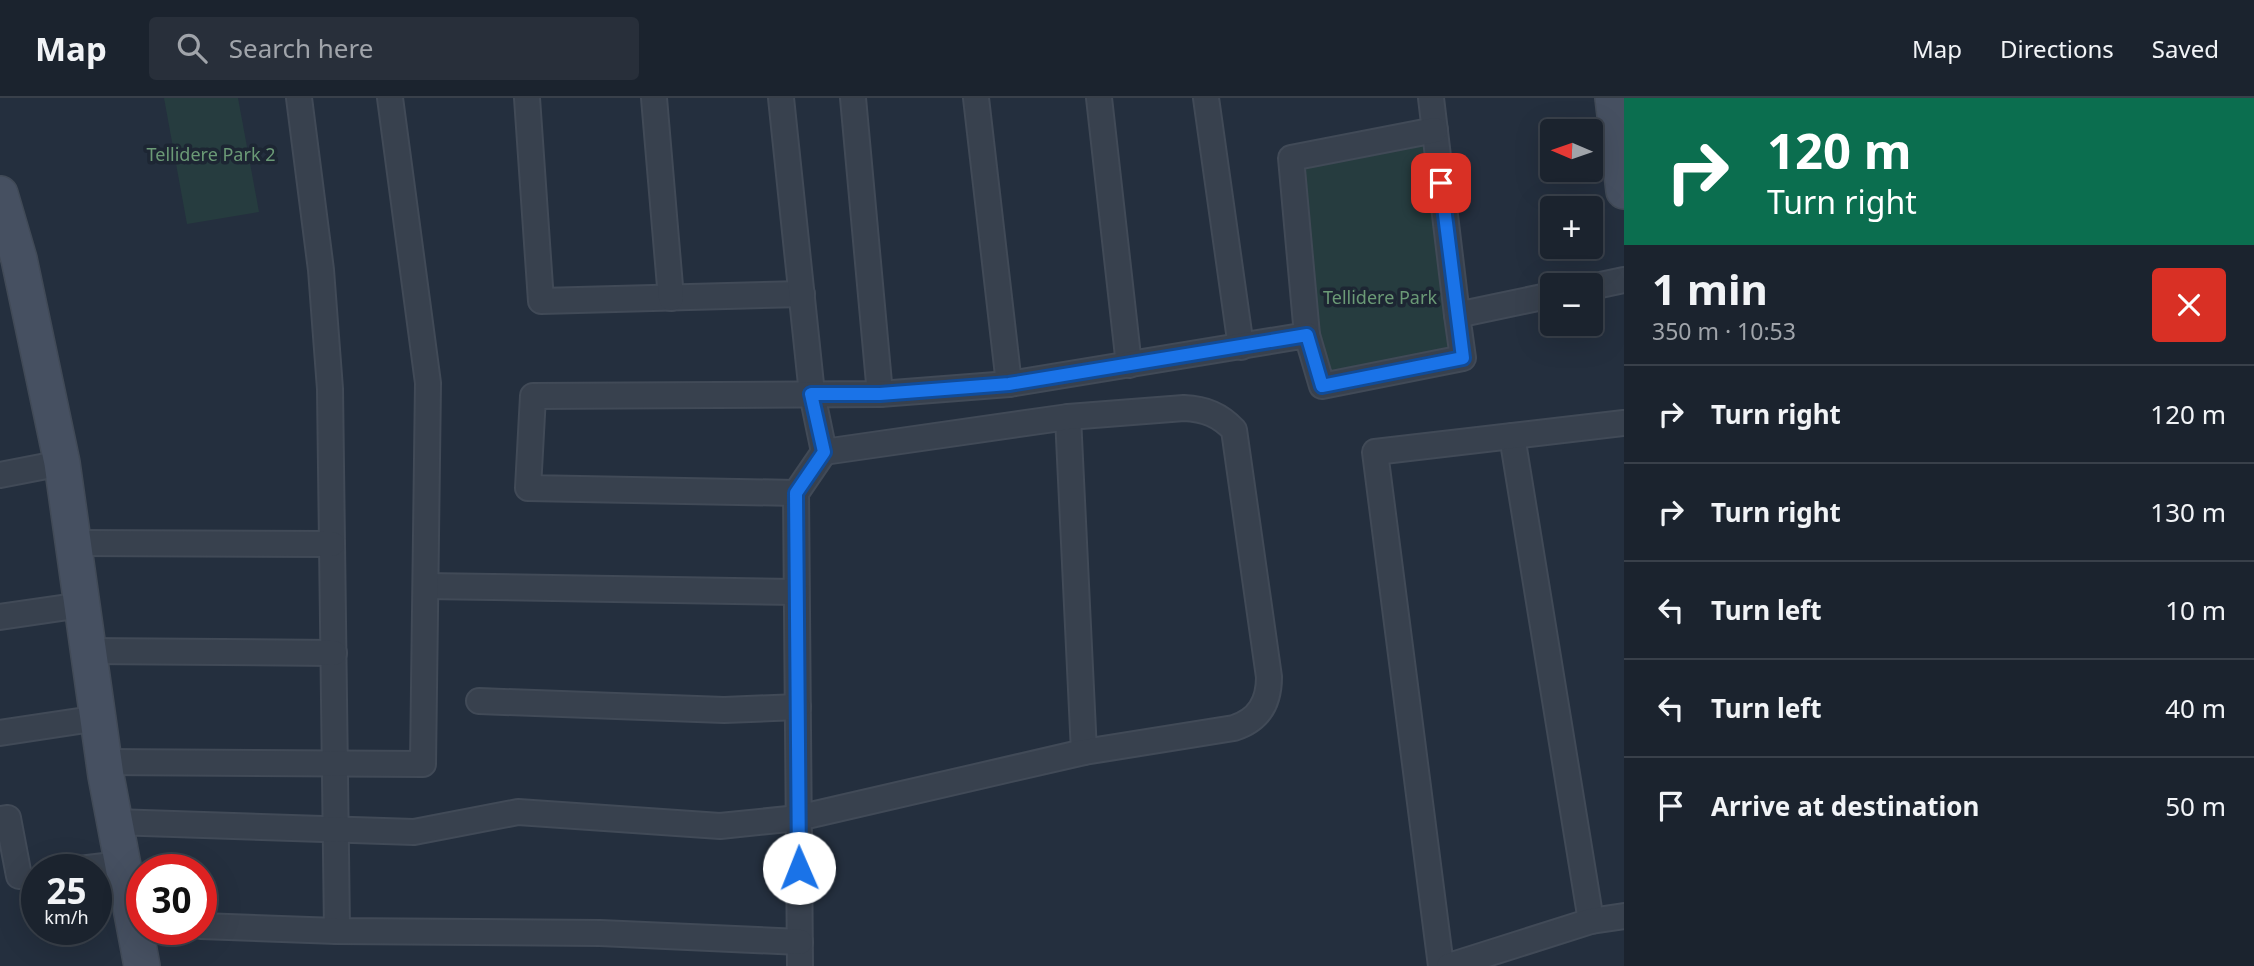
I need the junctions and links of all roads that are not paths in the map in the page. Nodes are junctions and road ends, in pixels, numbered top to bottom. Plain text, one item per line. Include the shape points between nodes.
1 (299, 98) edge
2 (390, 98) edge
3 (527, 98) edge
4 (654, 98) edge
5 (780, 98) edge
6 (853, 98) edge
7 (976, 98) edge
8 (1099, 98) edge
9 (1206, 98) edge
10 (1431, 98) edge
11 (1613, 98) edge
12 (1435, 131) junction
13 (1623, 175) edge
14 (0, 194) edge
15 (5, 228) edge
16 (1624, 280) edge
17 (1603, 284) edge
18 (803, 293) junction
19 (671, 298) junction
20 (1540, 298) edge
21 (1457, 315) junction
22 (1307, 335) junction
23 (1241, 347) junction
24 (1129, 365) junction
25 (1009, 384) junction
26 (811, 394) junction
27 (880, 394) junction
28 (1068, 416) junction
29 (1624, 423) edge
30 (1512, 436) junction
31 (824, 452) junction
32 (62, 463) junction
33 (0, 475) edge
34 (796, 493) junction
35 (73, 543) junction
36 (332, 544) junction
37 (426, 586) junction
38 (796, 592) junction
39 (82, 605) junction
40 (0, 617) edge
41 (88, 651) junction
42 (334, 653) junction
43 (479, 701) dead end
44 (798, 707) junction
45 (99, 718) junction
46 (0, 733) edge
47 (1084, 752) junction
48 (103, 762) junction
49 (336, 763) junction
50 (799, 818) junction
51 (0, 820) edge
52 (114, 822) junction
53 (337, 829) junction
54 (121, 864) junction
55 (112, 865) edge
56 (18, 876) edge
57 (126, 883) edge
58 (1624, 916) edge
59 (1591, 921) junction
60 (217, 927) edge
61 (337, 931) junction
62 (140, 945) edge
63 (800, 954) edge
64 (142, 966) edge
65 (1441, 966) edge
66 (1449, 966) edge

1 - 36 street via 321,270 330,389
2 - 37 street via 428,383
3 - 19 street via 541,301
4 - 19 street
5 - 18 street
6 - 27 street
7 - 25 street
8 - 24 street
9 - 23 street
10 - 12 street
11 - 13 main road
12 - 21 street
12 - 22 street via 1291,158
14 - 15 main road
15 - 32 main road via 19,259
16 - 17 street
18 - 19 street
18 - 26 street
20 - 21 street
21 - 22 street via 1463,358 1322,386
22 - 23 street
23 - 24 street
24 - 25 street
25 - 27 street
26 - 27 street
26 - 31 street
26 - 34 street via 533,396 528,488
28 - 31 street
28 - 47 street
28 - 47 street via 1198,409 1220,417 1234,430 1269,677 1266,701 1244,725
29 - 30 street
30 - 59 street
30 - 65 street via 1375,452
31 - 34 street
32 - 33 street
32 - 35 main road
34 - 38 street
35 - 36 street
35 - 39 main road
36 - 42 street
37 - 38 street
37 - 49 street via 423,764
38 - 44 street
39 - 40 street
39 - 41 main road
41 - 42 street
41 - 45 main road
42 - 49 street
43 - 44 street via 723,710
44 - 50 street
45 - 46 street
45 - 48 main road
47 - 50 street
48 - 49 street
48 - 52 main road
49 - 53 street
50 - 53 street via 720,826 518,812 414,832
50 - 63 street
51 - 56 street via 9,818
52 - 53 street
52 - 54 main road
53 - 61 street
54 - 55 street
54 - 57 main road
58 - 59 street
59 - 66 street
60 - 61 street
61 - 63 street via 600,933
62 - 64 main road

